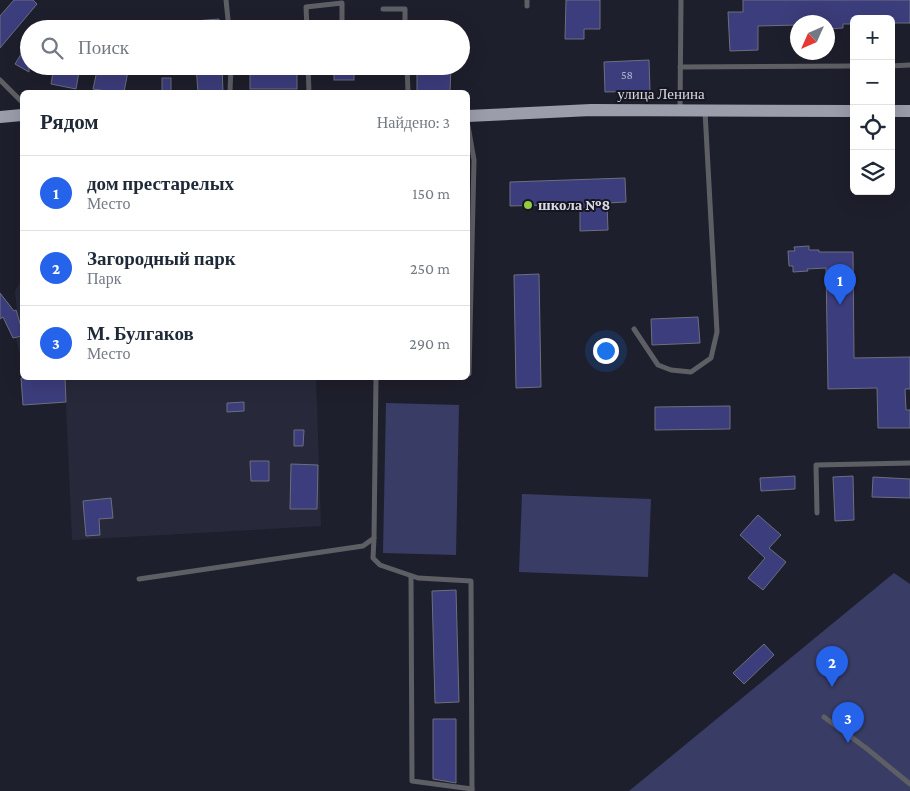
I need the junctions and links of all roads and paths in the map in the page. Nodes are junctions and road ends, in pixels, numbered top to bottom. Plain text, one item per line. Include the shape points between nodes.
1 (226, 0) edge
2 (681, 0) edge
3 (384, 9) dead end
4 (228, 20) edge
5 (307, 20) edge
6 (342, 20) edge
7 (406, 20) edge
8 (850, 66) edge
9 (895, 66) edge
10 (910, 66) edge
11 (680, 67) junction
12 (231, 75) edge
13 (308, 75) edge
14 (407, 75) edge
15 (0, 80) edge
16 (230, 90) edge
17 (309, 90) edge
18 (408, 90) edge
19 (20, 100) edge
20 (680, 111) junction
21 (705, 111) junction
22 (850, 111) edge
23 (895, 111) edge
24 (910, 111) edge
25 (20, 115) edge
26 (470, 116) edge
27 (0, 117) edge
28 (470, 137) edge
29 (634, 329) dead end
30 (470, 374) edge
31 (376, 380) edge
32 (910, 463) edge
33 (817, 513) dead end
34 (374, 538) junction
35 (411, 576) junction
36 (139, 579) dead end
37 (824, 716) dead end
38 (910, 784) edge
39 (472, 790) edge

1 - 4 lane
2 - 11 lane
3 - 7 lane via 405,9
5 - 6 lane via 306,7 342,3
8 - 11 lane
9 - 10 lane
11 - 20 lane
12 - 16 lane
13 - 17 lane
14 - 18 lane
15 - 19 lane
20 - 21 main road, улица Ленина
20 - 26 main road, улица Ленина via 592,110
21 - 22 main road, улица Ленина
21 - 29 lane via 717,332 711,358 691,372 671,370 658,365
23 - 24 main road
25 - 27 main road
28 - 30 lane via 474,160
31 - 34 lane
32 - 33 lane via 816,465
34 - 35 lane via 373,558 380,565
34 - 36 lane via 363,546
35 - 39 lane via 412,781
35 - 39 lane via 471,581
37 - 38 lane

